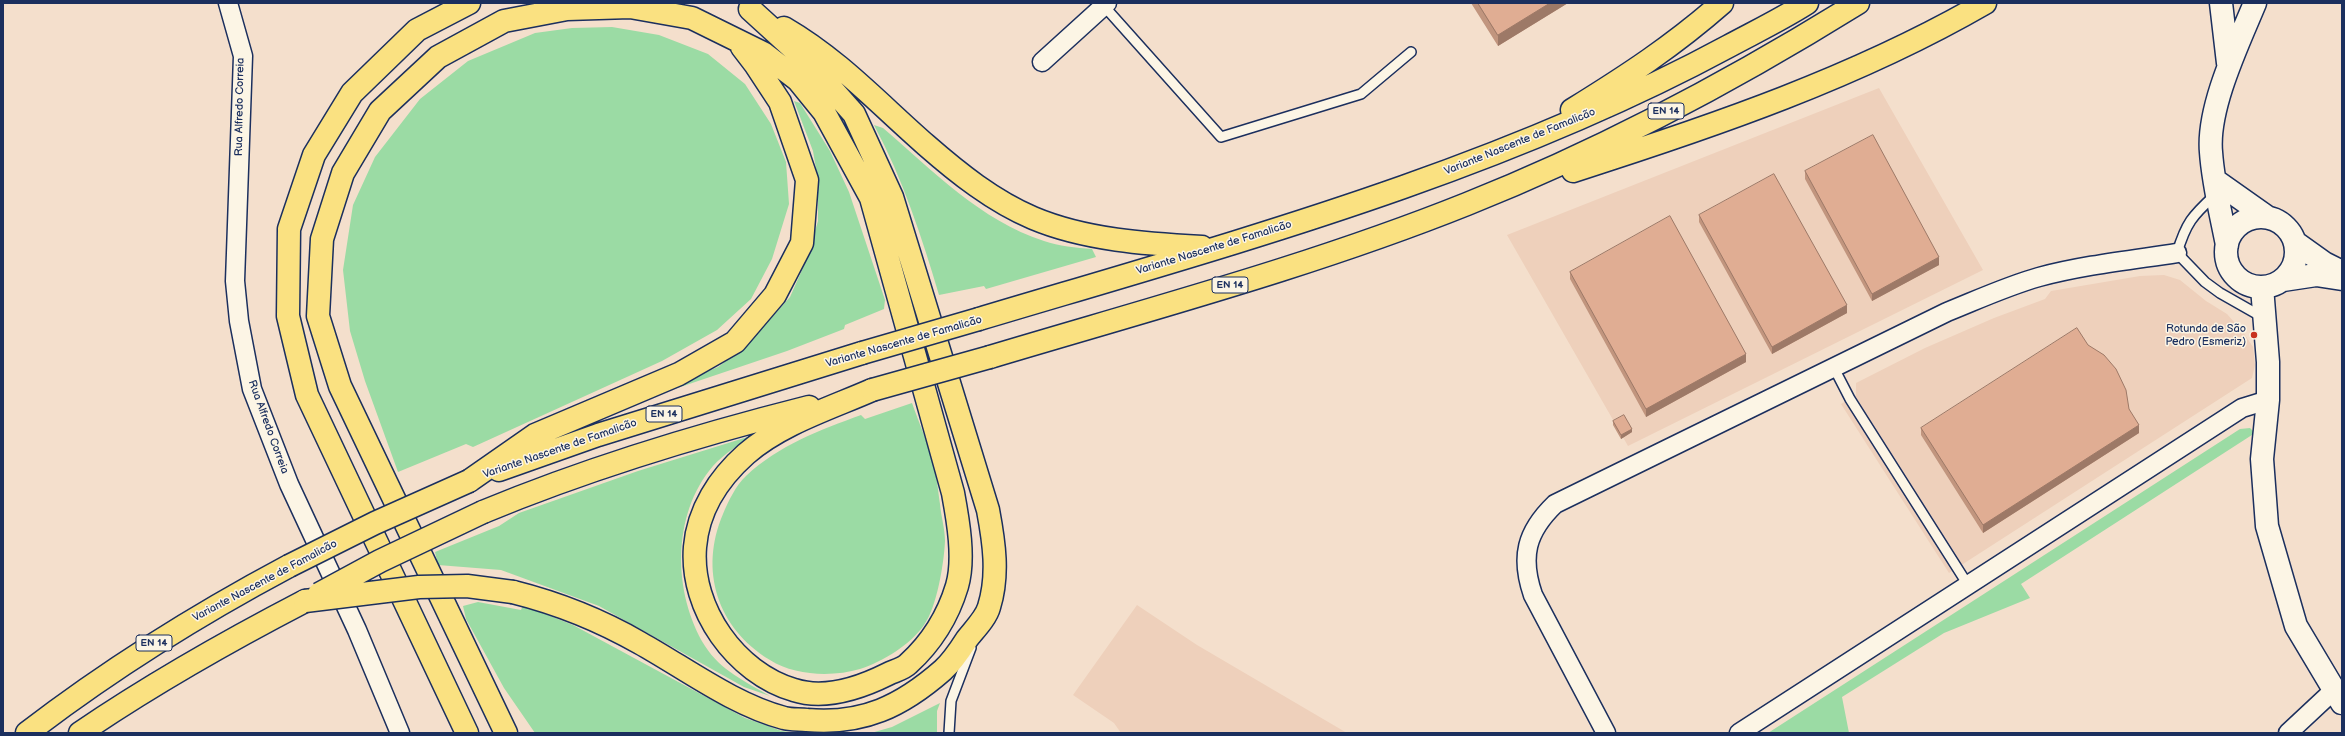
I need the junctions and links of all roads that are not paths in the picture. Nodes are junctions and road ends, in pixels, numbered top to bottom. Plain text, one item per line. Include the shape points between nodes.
1 (228, 3) edge
2 (469, 3) edge
3 (1722, 3) edge
4 (1807, 3) edge
5 (1858, 3) edge
6 (1985, 3) edge
7 (2221, 3) edge
8 (2255, 3) edge
9 (1105, 4) edge
10 (743, 6) edge
11 (735, 39) junction
12 (1411, 52) dead end
13 (1042, 62) dead end
14 (2228, 68) junction
15 (1512, 146) junction
16 (2217, 187) junction
17 (1467, 204) junction
18 (2267, 217) junction
19 (2296, 243) junction
20 (2227, 245) junction
21 (1219, 247) junction
22 (2177, 253) junction
23 (2342, 272) edge
24 (2342, 279) edge
25 (2283, 280) junction
26 (2262, 287) junction
27 (2257, 314) dead end
28 (1834, 368) junction
29 (872, 390) junction
30 (2268, 400) junction
31 (469, 482) junction
32 (1968, 585) junction
33 (305, 601) junction
34 (989, 609) junction
35 (2338, 697) edge
36 (27, 733) edge
37 (80, 733) edge
38 (400, 733) edge
39 (467, 733) edge
40 (506, 733) edge
41 (949, 733) edge
42 (1606, 733) edge
43 (1740, 733) edge
44 (2288, 733) edge

1 - 38 street, Rua Alfredo Correia via 243,56 236,281 239,321 252,389 289,484 357,630
2 - 39 highway via 417,30 352,93 314,155 289,229 288,316 307,395
3 - 15 highway via 1646,64
4 - 15 highway, Variante Nascente de Famalicão / EN 14 via 1612,105
5 - 17 highway, EN 14 via 1704,92 1551,169
6 - 17 highway via 1884,56 1806,88 1714,123
7 - 14 street
8 - 14 street
9 - 12 lane via 1221,137 1361,94
9 - 13 street
10 - 21 highway via 814,45 926,145 978,187 1033,218 1086,234 1147,244
10 - 34 highway via 807,61 854,114 892,197 988,510 994,546 994,581
11 - 29 highway via 763,53 798,80 824,112 872,198 953,493 960,539 958,585 940,627 907,665 867,685 829,694 795,691 758,674 731,650 710,617 698,582 695,547 704,509 723,477 747,453 793,424
11 - 31 highway via 780,102 807,180 802,243 775,295 735,342 679,374 535,435
11 - 40 highway via 692,18 630,7 567,9 504,21 438,57 380,111 343,173 322,239 318,316 340,386
14 - 16 street via 2213,117 2210,151
15 - 21 highway, Variante Nascente de Famalicão / EN 14 via 1411,184
16 - 18 street
16 - 20 street
16 - 22 lane via 2184,229
17 - 29 highway, EN 14, bridge via 1324,255 990,357
18 - 19 street via 2285,226
18 - 20 street via 2254,217 2241,223 2232,233
19 - 23 street
19 - 25 street via 2292,269
20 - 26 street via 2226,258 2239,279 2249,285
21 - 31 highway, Variante Nascente de Famalicão / EN 14, bridge via 598,435
22 - 27 lane via 2204,282
22 - 28 street via 2084,267 2038,277 1948,312
24 - 25 street via 2316,275
25 - 26 street
26 - 30 street via 2268,362
28 - 32 lane via 1850,399
28 - 42 street via 1572,494 1555,504 1541,517 1532,533 1526,553 1527,577 1533,595
29 - 33 highway, EN 14, bridge via 692,438 543,487 483,512 380,561
30 - 32 street via 2242,408
30 - 35 street via 2262,459 2267,526 2296,626
31 - 36 highway, Variante Nascente de Famalicão / EN 14, bridge via 375,523 227,599 150,645
32 - 43 street
33 - 34 highway, bridge via 419,587 467,586 513,592 547,601 589,618 638,642 753,706 785,718 820,721 857,719 892,707 920,691 949,664
33 - 37 highway, EN 14 via 173,673
34 - 41 lane via 961,671 952,701
35 - 44 street

